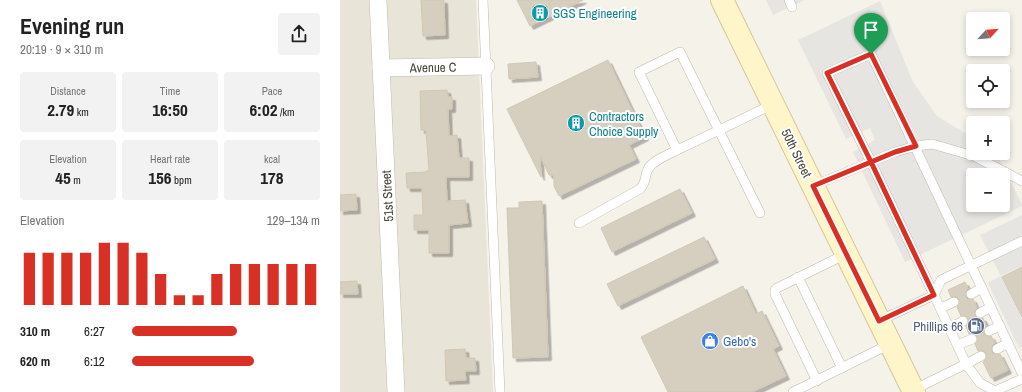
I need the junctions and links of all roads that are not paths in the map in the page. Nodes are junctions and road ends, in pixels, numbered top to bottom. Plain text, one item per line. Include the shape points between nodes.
1 (378, 0) edge
2 (483, 0) edge
3 (722, 0) edge
4 (486, 66) junction
5 (381, 68) junction
6 (773, 104) junction
7 (719, 130) junction
8 (916, 146) junction
9 (677, 150) junction
10 (871, 162) junction
11 (1022, 181) edge
12 (813, 186) junction
13 (760, 214) dead end
14 (579, 223) dead end
15 (1022, 241) edge
16 (846, 254) junction
17 (971, 265) junction
18 (798, 277) junction
19 (982, 288) junction
20 (971, 294) dead end
21 (934, 295) junction
22 (954, 302) dead end
23 (991, 307) junction
24 (941, 308) junction
25 (980, 313) dead end
26 (879, 321) junction
27 (963, 321) dead end
28 (1000, 326) junction
29 (950, 328) junction
30 (989, 331) dead end
31 (972, 339) dead end
32 (1008, 343) junction
33 (890, 344) junction
34 (958, 345) junction
35 (998, 348) dead end
36 (981, 356) dead end
37 (966, 364) junction
38 (842, 368) junction
39 (1022, 373) edge
40 (1022, 379) edge
41 (817, 381) junction
42 (914, 391) edge
43 (396, 392) edge
44 (500, 392) edge
45 (793, 392) edge

1 - 5 street, 51st Street
2 - 4 lane
3 - 6 main road, 50th Street
4 - 5 street, Avenue C
4 - 44 lane
5 - 43 street, 51st Street
6 - 7 lane
6 - 12 main road, 50th Street
7 - 9 lane
7 - 9 lane via 680,52 639,72
7 - 13 lane
8 - 10 lane
8 - 10 lane via 871,54 827,73
8 - 11 lane via 932,144 974,156
8 - 17 lane
9 - 14 lane via 652,163 645,184 640,189
10 - 12 lane
10 - 21 lane
12 - 16 main road, 50th Street
15 - 17 lane
16 - 18 lane
16 - 26 main road, 50th Street
17 - 19 lane
17 - 21 lane via 941,280
18 - 38 lane
18 - 41 lane via 777,288 775,294
19 - 20 lane
19 - 23 lane
21 - 24 lane
21 - 26 lane
22 - 24 lane
23 - 25 lane
23 - 28 lane
24 - 29 lane
26 - 33 main road, 50th Street
27 - 29 lane
28 - 30 lane
28 - 32 lane
29 - 34 lane
31 - 34 lane
32 - 35 lane
32 - 39 lane
33 - 38 lane
33 - 42 main road, 50th Street
34 - 37 lane
36 - 37 lane
37 - 40 lane via 980,383 995,391
37 - 42 lane
38 - 41 lane
41 - 45 lane

